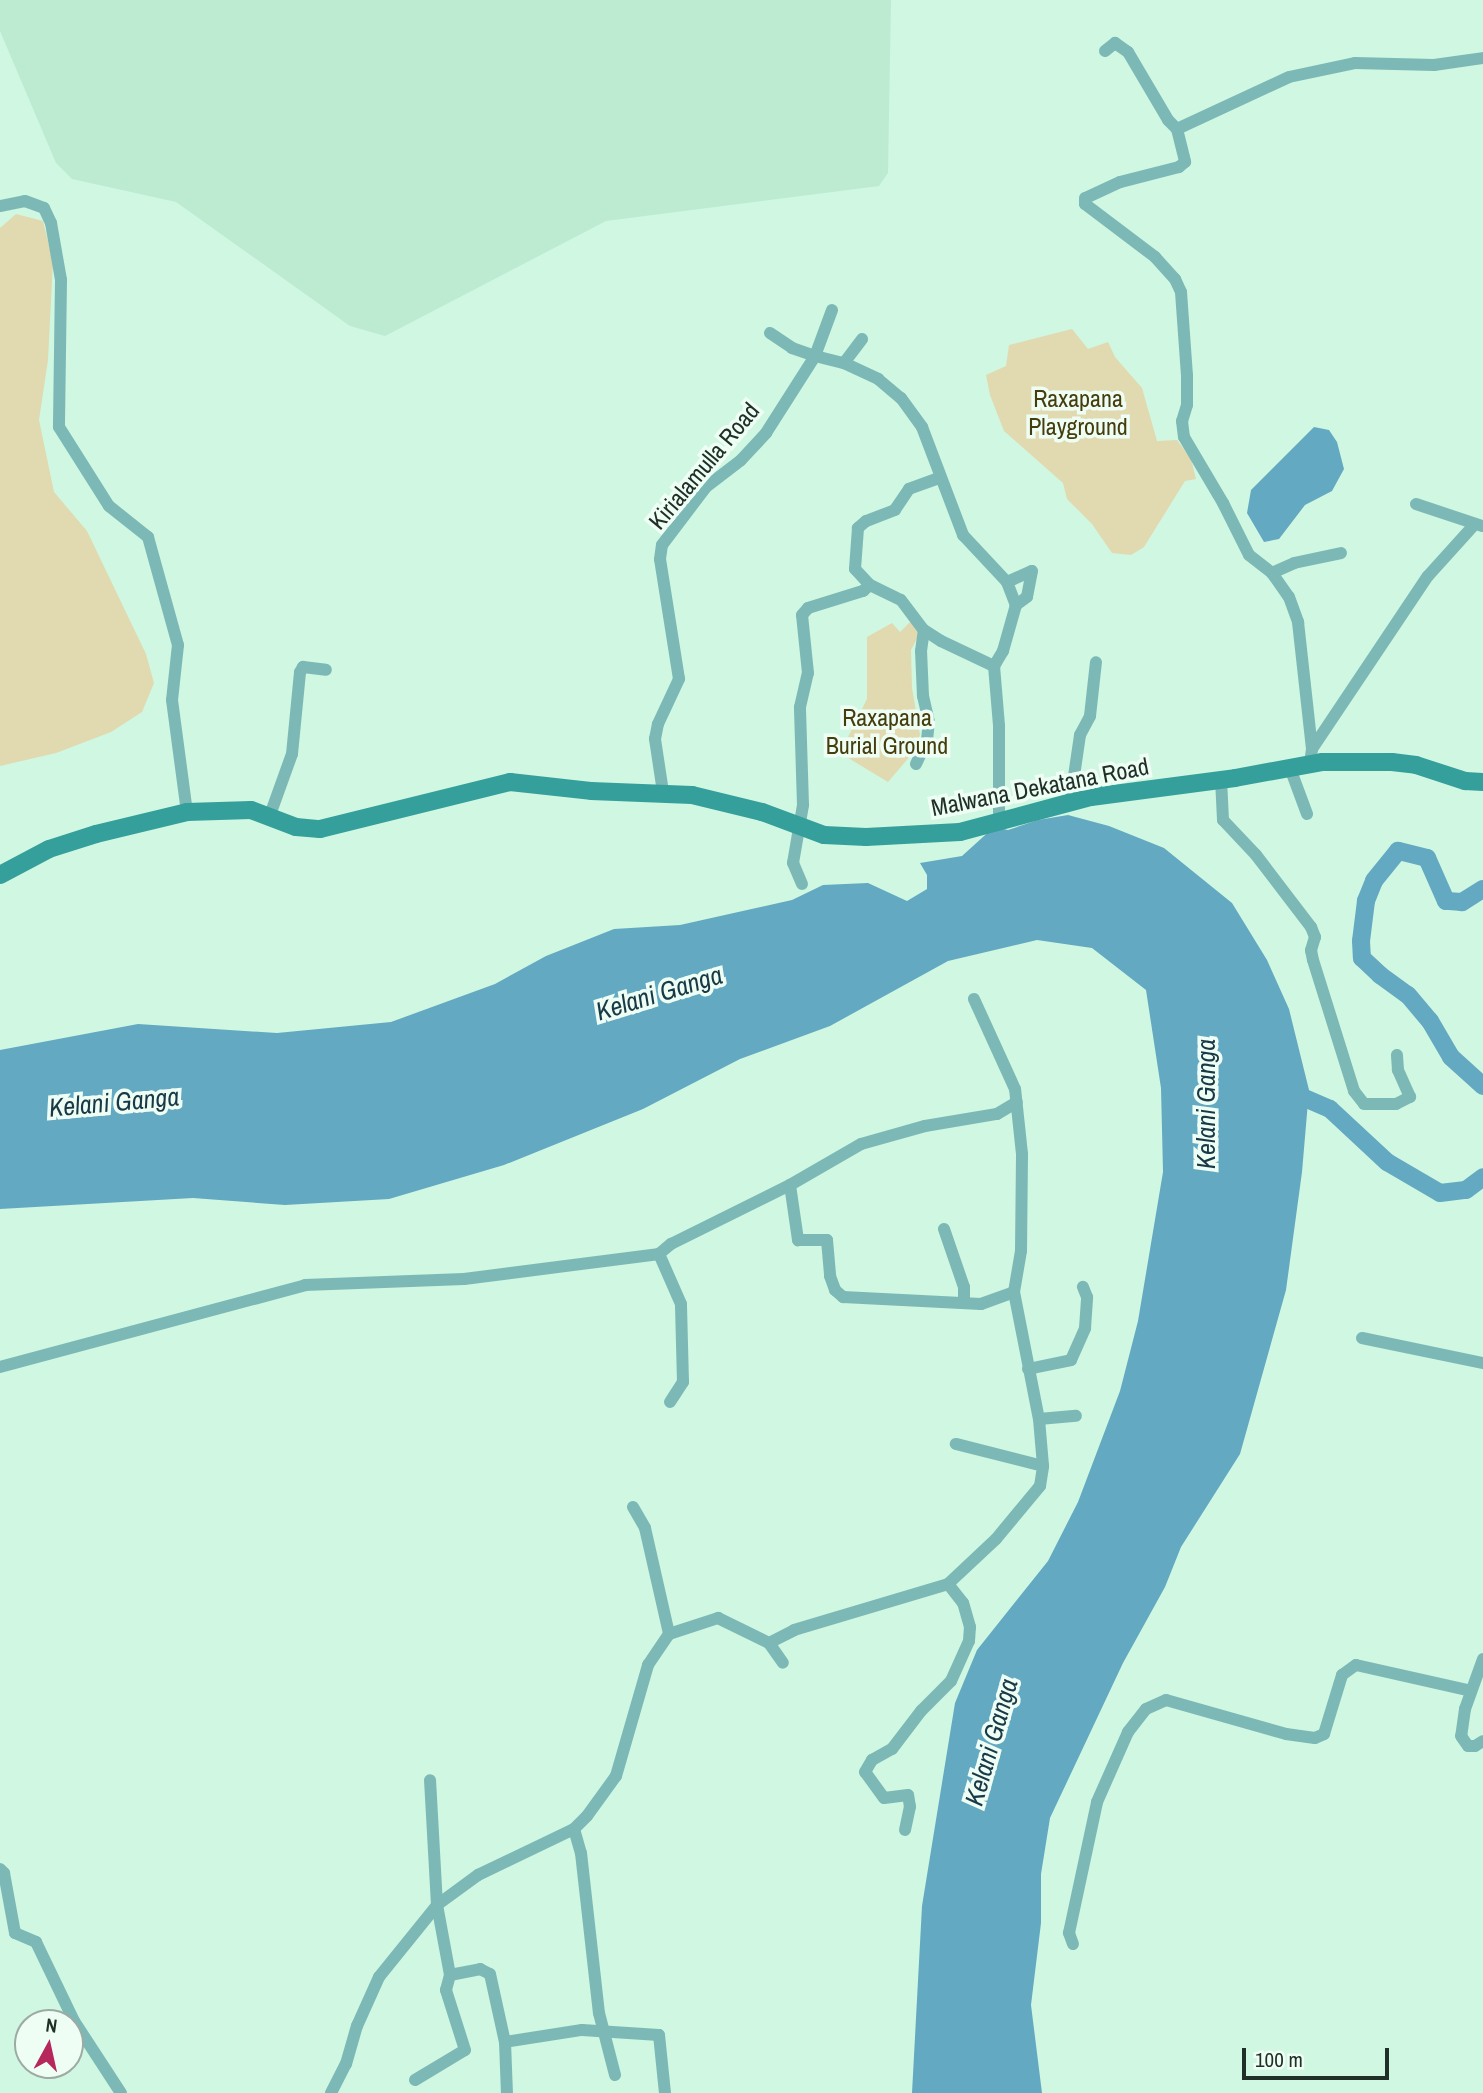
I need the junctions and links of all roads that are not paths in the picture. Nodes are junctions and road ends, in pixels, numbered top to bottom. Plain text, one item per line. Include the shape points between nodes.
1 (1105, 51) dead end
2 (1483, 58) edge
3 (1177, 129) junction
4 (0, 206) edge
5 (832, 310) dead end
6 (770, 333) dead end
7 (862, 339) dead end
8 (815, 356) junction
9 (844, 363) junction
10 (939, 478) junction
11 (1416, 504) dead end
12 (1479, 525) edge
13 (1341, 553) dead end
14 (1272, 573) junction
15 (1007, 582) junction
16 (870, 585) junction
17 (1016, 605) junction
18 (924, 630) junction
19 (1096, 662) dead end
20 (994, 666) junction
21 (326, 670) dead end
22 (1311, 756) junction
23 (916, 764) dead end
24 (1290, 768) junction
25 (1221, 779) junction
26 (1483, 782) edge
27 (663, 792) junction
28 (1070, 803) junction
29 (187, 812) junction
30 (1307, 814) dead end
31 (270, 815) junction
32 (999, 821) junction
33 (801, 828) junction
34 (0, 874) edge
35 (802, 884) dead end
36 (974, 999) dead end
37 (1397, 1055) dead end
38 (1017, 1102) junction
39 (790, 1185) junction
40 (944, 1229) dead end
41 (659, 1254) junction
42 (1083, 1287) dead end
43 (1014, 1292) junction
44 (964, 1303) junction
45 (1362, 1338) dead end
46 (1483, 1363) edge
47 (0, 1367) edge
48 (1028, 1369) junction
49 (670, 1402) dead end
50 (1076, 1416) dead end
51 (1039, 1419) junction
52 (956, 1444) dead end
53 (1043, 1466) junction
54 (633, 1507) dead end
55 (948, 1584) junction
56 (669, 1634) junction
57 (769, 1643) junction
58 (1483, 1659) edge
59 (783, 1664) dead end
60 (1471, 1691) junction
61 (1483, 1741) edge
62 (430, 1780) dead end
63 (574, 1829) junction
64 (905, 1830) dead end
65 (0, 1869) edge
66 (436, 1905) junction
67 (1073, 1944) dead end
68 (450, 1975) junction
69 (603, 2030) junction
70 (505, 2042) junction
71 (615, 2075) dead end
72 (415, 2080) dead end
73 (121, 2093) edge
74 (331, 2093) edge
75 (507, 2093) edge
76 (665, 2093) edge

1 - 3 street via 1115,43 1128,52
2 - 3 street via 1434,65 1355,63 1289,77
3 - 14 street via 1185,155 1179,167 1120,182 1085,198 1085,204 1155,257 1175,279 1181,292 1187,375 1184,437 1249,555
4 - 29 street via 25,201 44,208 51,223 61,280 59,427 109,506 148,537 178,645 172,700
5 - 8 street, Kirialamulla Road
6 - 8 street
7 - 9 street
8 - 9 street
8 - 27 street, Kirialamulla Road via 766,433 706,487 662,545 668,623 679,679 655,739
9 - 10 street via 878,379 901,398 922,428
10 - 15 street via 963,536
10 - 16 street via 909,489 895,510 858,528 855,569
11 - 12 street
12 - 22 street via 1428,576
13 - 14 street
14 - 22 street via 1289,597 1298,622
15 - 17 street
15 - 17 street via 1030,570 1033,574 1027,597
16 - 18 street via 901,600
16 - 33 street via 808,608 802,615 808,673 800,707
17 - 20 street
18 - 20 street
18 - 23 street via 923,696 929,722
19 - 28 street via 1090,716 1080,735
20 - 32 street
21 - 31 street via 303,667 300,671 292,754
22 - 24 main road, Malwana Dekatana Road
22 - 26 main road, Malwana Dekatana Road via 1416,765
24 - 25 main road, Malwana Dekatana Road
24 - 30 street
25 - 28 main road, Malwana Dekatana Road
25 - 37 street via 1223,820 1311,927 1313,960 1354,1091 1364,1104 1396,1104 1410,1097
27 - 31 main road, Malwana Dekatana Road via 510,782 320,829 296,827
27 - 33 main road, Malwana Dekatana Road via 726,803
28 - 32 main road, Malwana Dekatana Road
29 - 31 main road, Malwana Dekatana Road via 251,810
29 - 34 main road, Malwana Dekatana Road via 48,849
32 - 33 main road, Malwana Dekatana Road via 960,832 866,837 838,837
33 - 35 street via 793,863
36 - 38 street
38 - 39 street via 997,1114 925,1126 861,1144
38 - 43 street via 1022,1154 1021,1251
39 - 41 street
39 - 44 street via 798,1240 827,1240 830,1276 843,1297
40 - 44 street via 964,1287
41 - 47 street via 464,1279 304,1284
41 - 49 street via 681,1304 683,1382
42 - 48 street via 1087,1297 1085,1328 1071,1360
43 - 44 street via 990,1303
43 - 48 street
45 - 46 street
48 - 51 street
50 - 51 street
51 - 53 street
52 - 53 street
53 - 55 street via 1040,1486 996,1539
54 - 56 street via 645,1528
55 - 57 street via 794,1630
55 - 64 street via 963,1603 969,1641 951,1681 892,1749 872,1760 865,1772 884,1798 908,1795
56 - 57 street via 718,1618
56 - 63 street via 649,1665 616,1776
57 - 59 street
58 - 60 street
60 - 61 street via 1461,1736 1468,1745
60 - 67 street via 1356,1665 1342,1675 1324,1734 1315,1738 1166,1700 1146,1709 1128,1732 1097,1802 1069,1933
62 - 66 street
63 - 66 street via 478,1875
63 - 69 street via 581,1853
65 - 73 street via 15,1933 36,1942 74,2021
66 - 68 street
66 - 74 street via 379,1978
68 - 70 street via 480,1969 491,1974
68 - 72 street via 446,1990 464,2050
69 - 70 street
69 - 71 street
69 - 76 street via 659,2035
70 - 75 street

